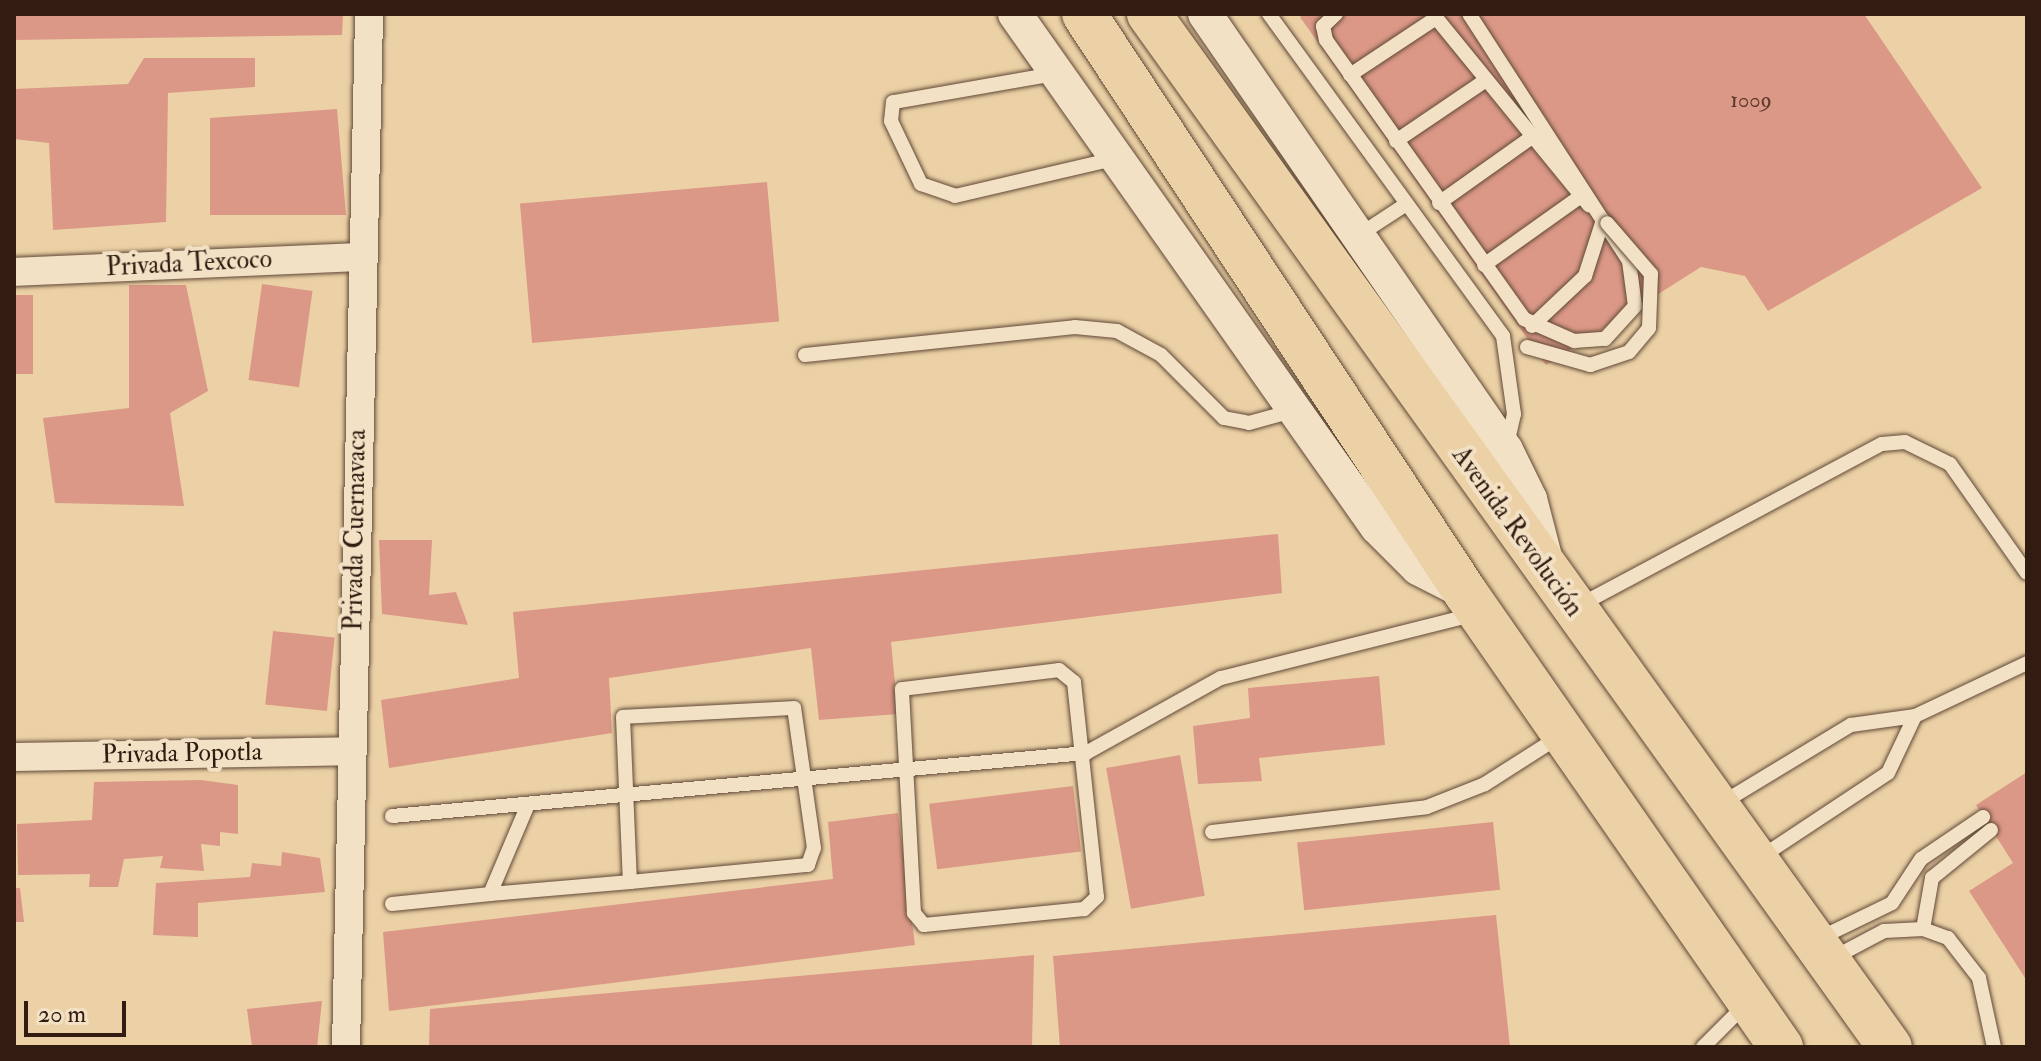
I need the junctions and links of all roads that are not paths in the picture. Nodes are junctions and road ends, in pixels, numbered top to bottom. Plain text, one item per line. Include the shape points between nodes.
1 (369, 14) edge
2 (1015, 14) edge
3 (1084, 14) edge
4 (1149, 14) edge
5 (1205, 14) edge
6 (1290, 14) edge
7 (1336, 14) edge
8 (1469, 14) edge
9 (1435, 16) edge
10 (1273, 19) edge
11 (1054, 74) junction
12 (1350, 75) junction
13 (1486, 80) junction
14 (1532, 137) junction
15 (1396, 141) junction
16 (1114, 159) junction
17 (1581, 196) junction
18 (1439, 203) junction
19 (1405, 205) junction
20 (1607, 223) junction
21 (1359, 235) junction
22 (363, 257) junction
23 (1484, 265) junction
24 (14, 272) edge
25 (1532, 326) junction
26 (1503, 336) junction
27 (805, 355) dead end
28 (1297, 409) junction
29 (1506, 450) junction
30 (2027, 573) edge
31 (1562, 593) junction
32 (1473, 603) junction
33 (2027, 663) edge
34 (1915, 716) junction
35 (1564, 733) junction
36 (350, 751) junction
37 (1086, 753) junction
38 (14, 757) edge
39 (905, 773) junction
40 (806, 781) junction
41 (625, 799) junction
42 (1718, 805) junction
43 (527, 807) junction
44 (392, 816) dead end
45 (1212, 832) dead end
46 (1758, 860) junction
47 (630, 882) junction
48 (490, 894) junction
49 (392, 904) dead end
50 (1923, 929) junction
51 (1822, 950) junction
52 (1749, 1001) junction
53 (346, 1047) edge
54 (1703, 1047) edge
55 (1781, 1047) edge
56 (1890, 1047) edge
57 (1994, 1047) edge

1 - 22 street, Privada Cuernavaca
2 - 11 street
3 - 32 main road
4 - 31 main road, Avenida Revolución
5 - 21 street
6 - 10 lane
7 - 12 lane via 1323,33
8 - 25 lane via 1622,245 1637,291 1618,332 1574,341
9 - 12 lane
9 - 13 lane
10 - 19 lane
11 - 16 street
11 - 16 lane via 893,102 891,121 921,184 955,196
12 - 15 lane
13 - 14 lane
13 - 15 lane
14 - 17 lane
14 - 18 lane
15 - 18 lane
16 - 28 street
17 - 20 lane
17 - 23 lane
18 - 23 lane
19 - 21 lane
19 - 26 lane
20 - 25 lane via 1585,276
20 - 26 lane, bridge via 1651,274 1649,328 1629,352 1590,365
21 - 29 street
22 - 24 street, Privada Texcoco
22 - 36 street, Privada Cuernavaca
23 - 25 lane
26 - 29 lane via 1514,414
27 - 28 lane via 1075,327 1117,331 1161,355 1224,418 1249,423
28 - 32 street via 1377,527 1418,568
29 - 31 street via 1530,499
30 - 31 lane via 1950,464 1905,442 1882,444
31 - 42 main road, Avenida Revolución
32 - 35 main road
32 - 37 lane via 1221,678
33 - 34 lane
34 - 42 lane via 1851,725
34 - 46 lane via 1888,773
35 - 45 lane via 1485,784 1427,807
35 - 52 main road
36 - 38 street, Privada Popotla
36 - 53 street, Privada Cuernavaca
37 - 39 lane
37 - 39 lane via 1074,682 1059,670 908,683 899,707
37 - 39 lane via 1097,897 1084,909 919,921
39 - 40 lane
40 - 41 lane
40 - 41 lane via 799,717 790,705 625,716
40 - 47 lane via 814,848 808,865
41 - 43 lane
41 - 47 lane
42 - 46 main road, Avenida Revolución
43 - 44 lane
43 - 48 lane
46 - 51 main road, Avenida Revolución
47 - 48 lane
48 - 49 lane
50 - 51 lane via 1884,931
50 - 51 lane via 1932,878 1987,823 1921,859 1892,903
50 - 57 lane via 1948,938 1966,956 1989,1010
51 - 56 main road, Avenida Revolución
52 - 54 lane
52 - 55 main road

